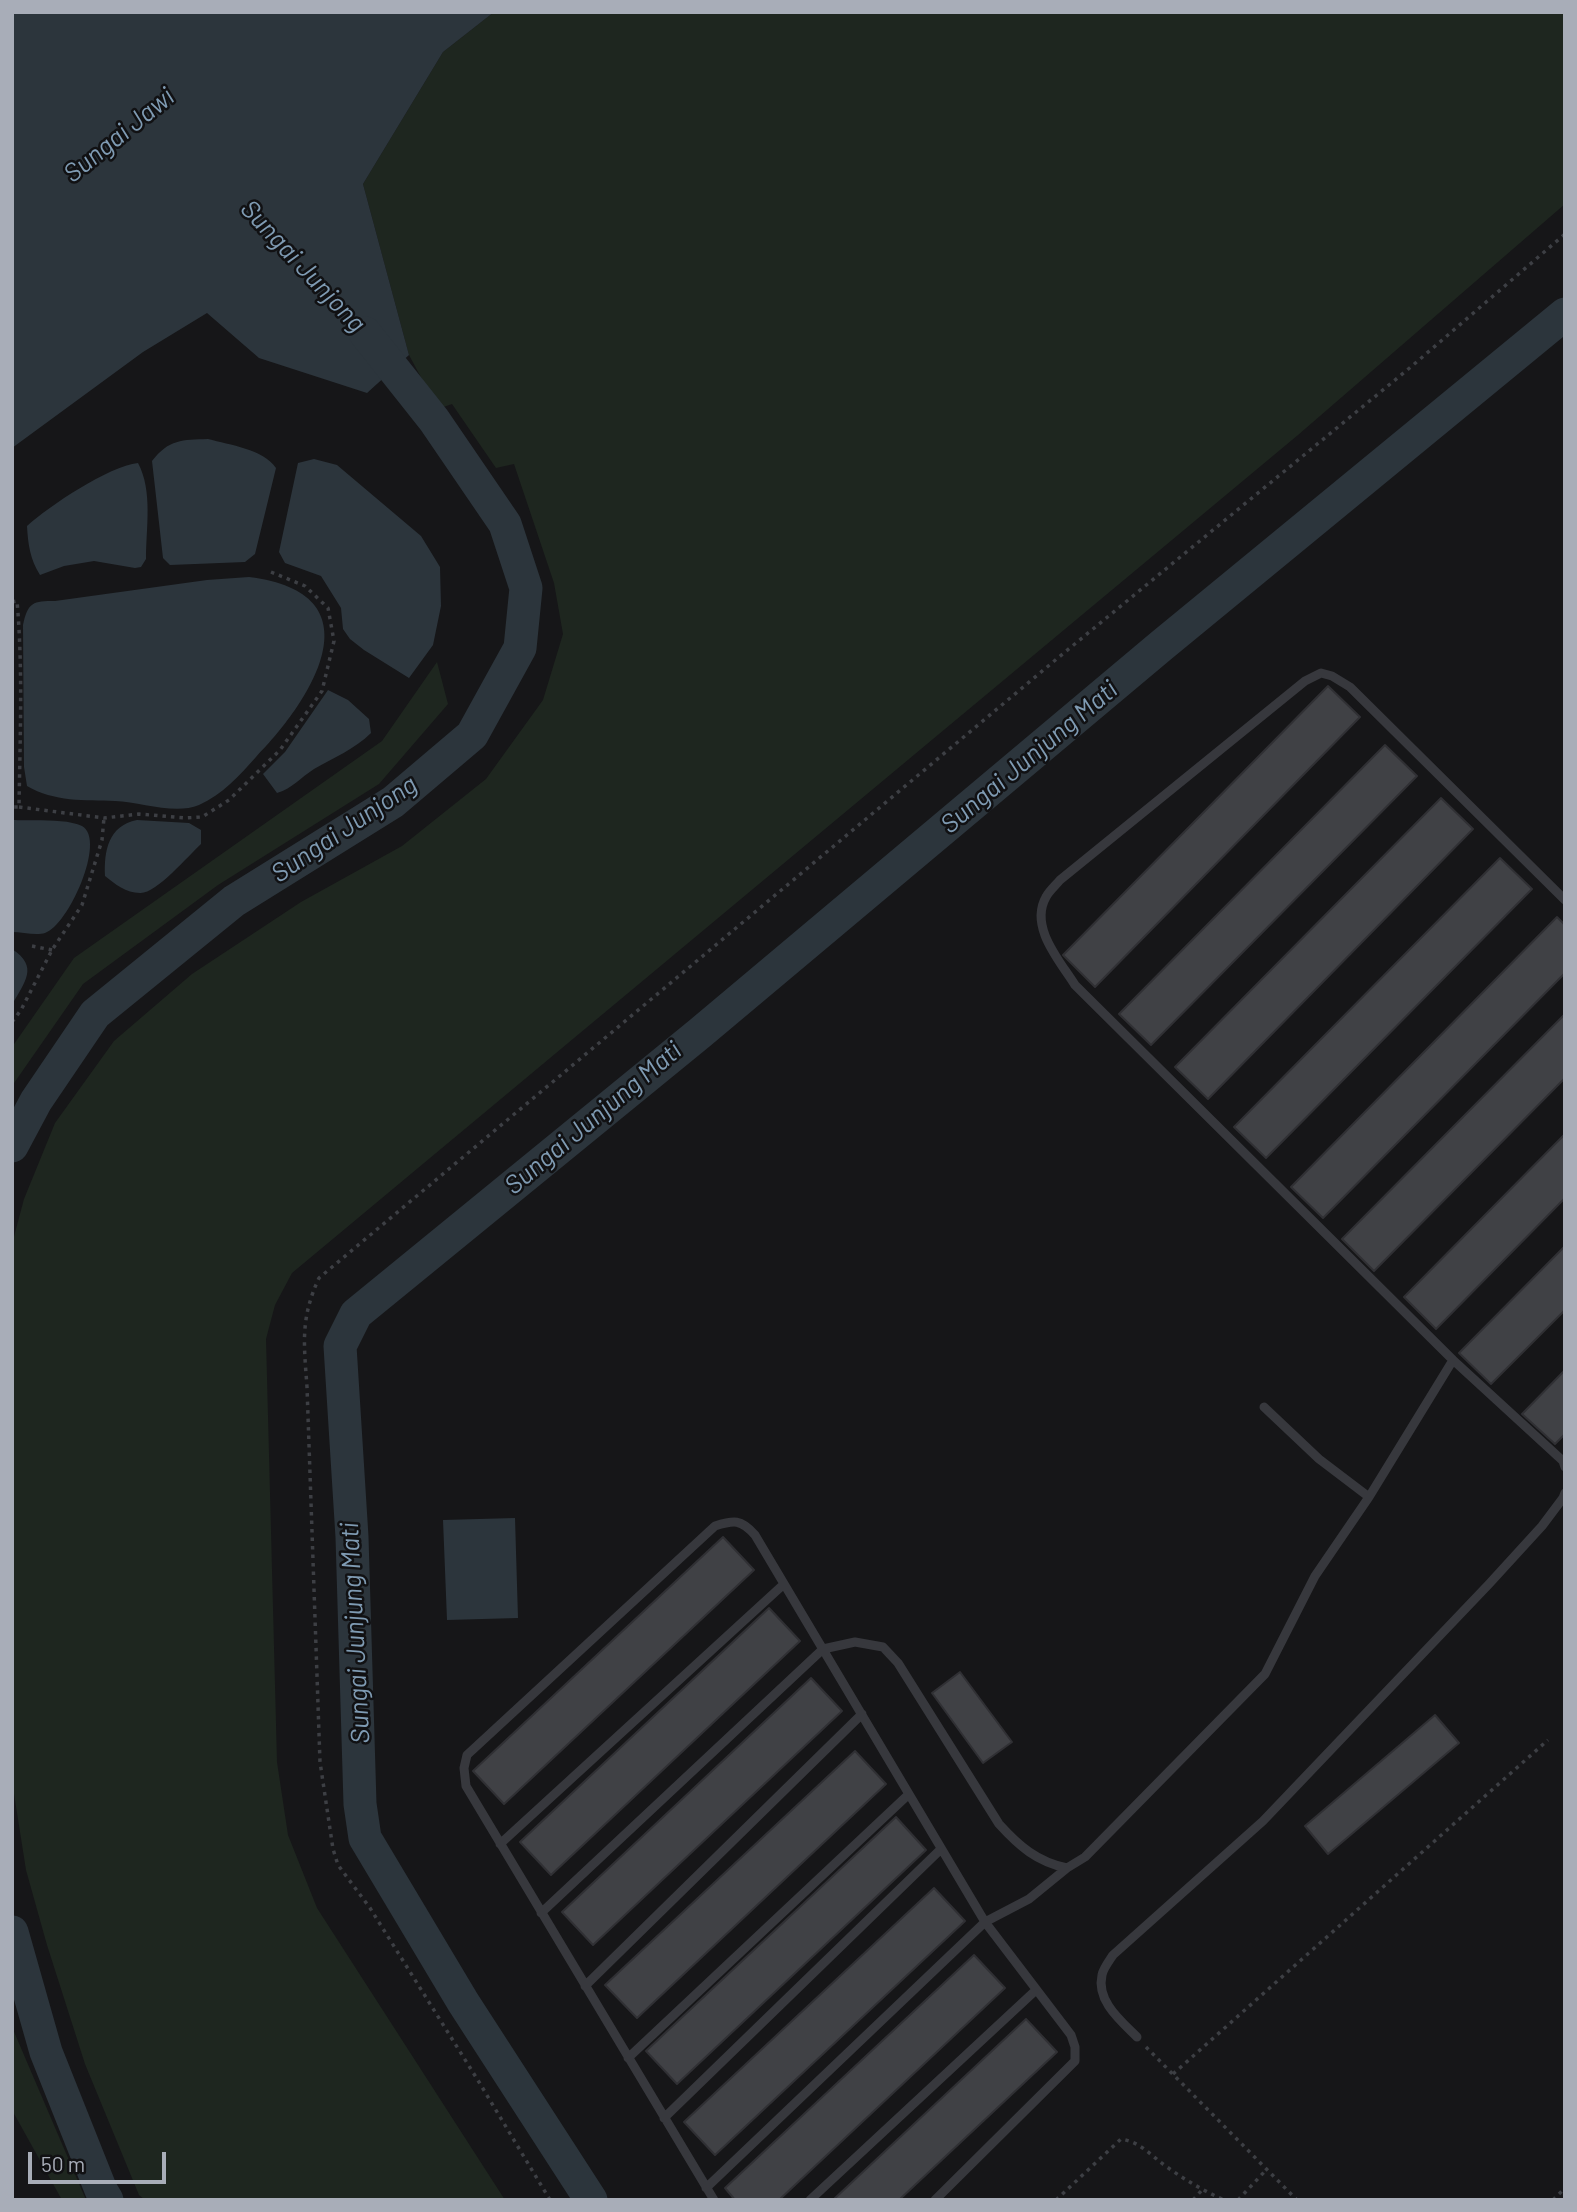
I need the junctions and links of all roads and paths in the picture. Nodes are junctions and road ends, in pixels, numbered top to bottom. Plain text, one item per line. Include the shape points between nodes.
1 (1565, 234) edge
2 (271, 572) dead end
3 (12, 602) edge
4 (12, 807) edge
5 (19, 807) junction
6 (104, 818) junction
7 (1565, 900) edge
8 (32, 946) dead end
9 (52, 950) junction
10 (12, 1022) edge
11 (1453, 1360) junction
12 (1264, 1407) dead end
13 (1565, 1467) edge
14 (1565, 1493) edge
15 (1369, 1497) junction
16 (784, 1584) junction
17 (823, 1649) junction
18 (862, 1714) junction
19 (1548, 1740) dead end
20 (909, 1794) junction
21 (500, 1844) junction
22 (941, 1849) junction
23 (1067, 1868) junction
24 (541, 1913) junction
25 (985, 1922) junction
26 (584, 1986) junction
27 (1036, 1990) junction
28 (1136, 2037) joint
29 (628, 2058) junction
30 (1173, 2074) junction
31 (664, 2118) junction
32 (1267, 2169) junction
33 (706, 2188) junction
34 (1565, 2188) edge
35 (1202, 2190) junction
36 (550, 2200) edge
37 (714, 2200) edge
38 (810, 2200) edge
39 (934, 2200) edge
40 (1056, 2200) edge
41 (1193, 2200) edge
42 (1224, 2200) edge
43 (1238, 2200) edge
44 (1297, 2200) edge
45 (1553, 2200) edge

1 - 36 path via 319,1278 308,1301 303,1340 320,1762 333,1849 338,1865 377,1920
2 - 6 path via 305,586 328,608 334,641 323,691 280,750 229,800 202,817 139,814
3 - 5 path via 17,601 19,625
4 - 5 path
5 - 6 path
6 - 9 path via 82,905
7 - 11 lane via 1350,687 1321,673 1060,880 1045,898 1041,916 1045,937 1075,985
8 - 9 path
9 - 10 path
11 - 13 lane
11 - 15 lane
12 - 15 lane via 1319,1459
14 - 28 lane via 1542,1526 1489,1584 1263,1821 1112,1955 1102,1974 1102,1990 1109,2007
15 - 23 lane via 1315,1576 1265,1674 1085,1857
16 - 17 lane
16 - 21 lane
16 - 21 lane via 745,1524 731,1521 715,1526 467,1755 466,1786
17 - 18 lane
17 - 23 lane via 855,1642 883,1647 999,1824 1031,1854
17 - 24 lane
18 - 20 lane
18 - 26 lane
19 - 30 path
20 - 22 lane
20 - 29 lane
21 - 24 lane
22 - 25 lane
22 - 31 lane
23 - 25 lane via 1029,1899
24 - 26 lane
25 - 27 lane
25 - 33 lane
26 - 29 lane
27 - 38 lane
27 - 39 lane via 1071,2035 1075,2061
28 - 30 path
29 - 31 lane
30 - 32 path
31 - 33 lane
32 - 43 path
32 - 44 path
33 - 37 lane
34 - 45 path
35 - 40 path via 1135,2141 1121,2139
35 - 41 path
35 - 42 path

